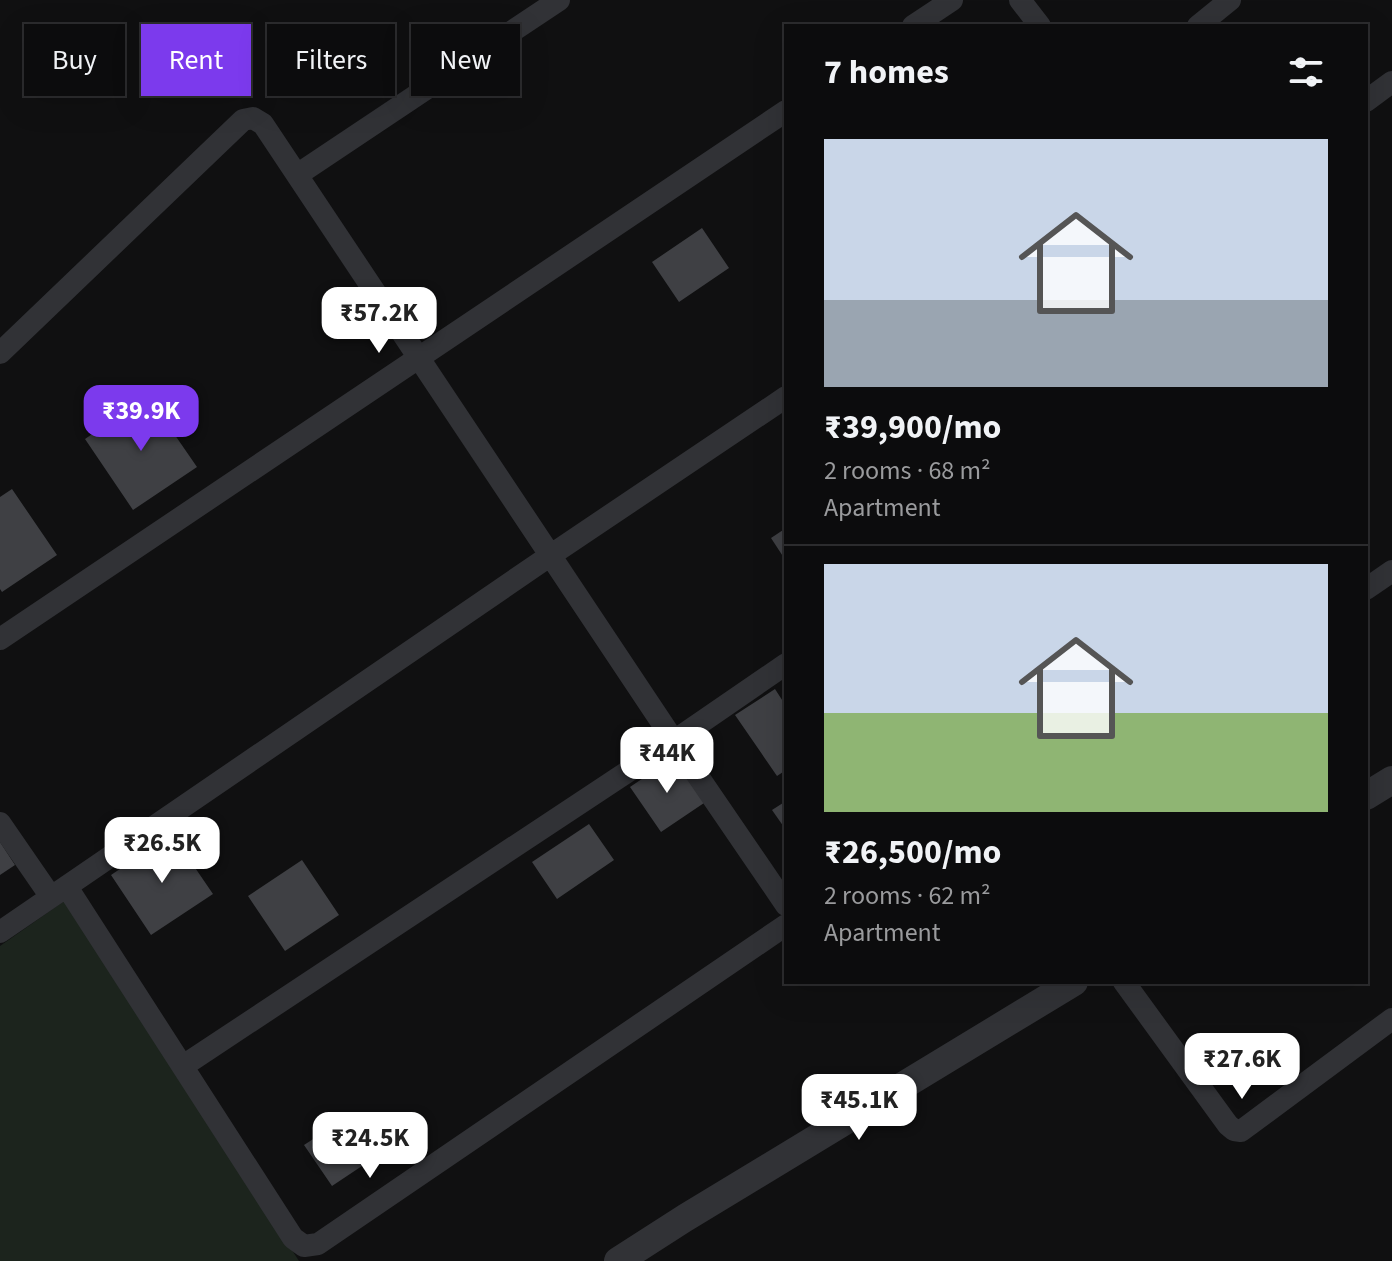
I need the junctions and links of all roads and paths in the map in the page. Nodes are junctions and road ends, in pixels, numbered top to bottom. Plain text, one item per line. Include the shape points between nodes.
1 (559, 0) edge
2 (952, 0) edge
3 (1020, 0) edge
4 (1230, 0) edge
5 (916, 24) edge
6 (1038, 24) edge
7 (1200, 24) edge
8 (1392, 82) edge
9 (1368, 100) edge
10 (784, 112) edge
11 (297, 175) junction
12 (0, 353) edge
13 (417, 357) junction
14 (784, 398) edge
15 (551, 555) junction
16 (1392, 571) edge
17 (1368, 588) edge
18 (0, 639) edge
19 (784, 665) edge
20 (674, 741) junction
21 (1392, 780) edge
22 (1368, 795) edge
23 (0, 823) edge
24 (59, 892) junction
25 (784, 902) edge
26 (784, 926) edge
27 (0, 932) edge
28 (1071, 984) edge
29 (1125, 984) edge
30 (1392, 1019) edge
31 (183, 1066) junction
32 (618, 1261) edge

1 - 11 street
2 - 5 street
3 - 6 street
4 - 7 street
8 - 9 street
10 - 13 street
11 - 12 street via 263,124 243,120
11 - 13 street
13 - 15 street
13 - 18 street
14 - 15 street
15 - 20 street
15 - 24 street
16 - 17 street
19 - 20 street
20 - 25 street
20 - 31 street
21 - 22 street
23 - 24 street
24 - 27 street
24 - 31 street
26 - 31 street via 318,1244 304,1246 293,1238
28 - 32 street
29 - 30 street via 1219,1113 1241,1131

